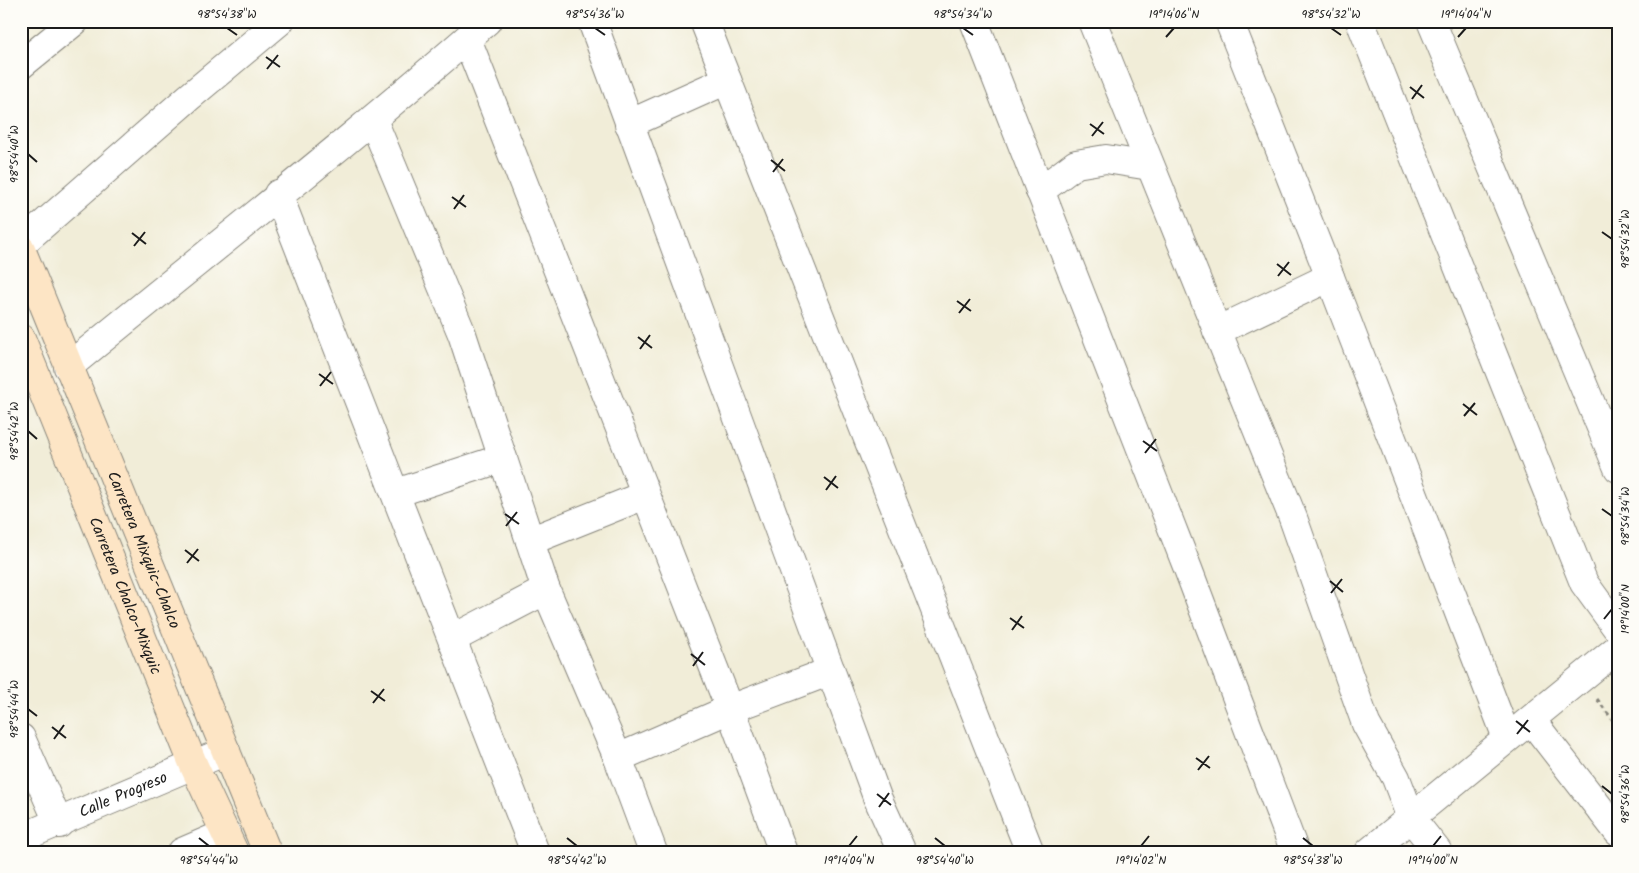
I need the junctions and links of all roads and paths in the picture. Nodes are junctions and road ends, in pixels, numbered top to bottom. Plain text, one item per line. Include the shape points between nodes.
1 (75, 21) edge
2 (280, 21) edge
3 (592, 21) edge
4 (704, 21) edge
5 (974, 21) edge
6 (1092, 21) edge
7 (1229, 21) edge
8 (1360, 21) edge
9 (1431, 21) edge
10 (477, 30) edge
11 (21, 65) edge
12 (727, 80) junction
13 (373, 120) junction
14 (629, 124) junction
15 (1150, 166) junction
16 (1040, 191) junction
17 (278, 194) junction
18 (21, 244) edge
19 (21, 249) edge
20 (1330, 277) junction
21 (1217, 331) junction
22 (21, 338) edge
23 (68, 367) junction
24 (503, 458) junction
25 (1618, 468) edge
26 (396, 493) junction
27 (646, 495) junction
28 (530, 541) junction
29 (546, 590) junction
30 (1617, 631) edge
31 (454, 638) junction
32 (831, 671) junction
33 (1581, 678) junction
34 (730, 709) junction
35 (1532, 721) junction
36 (1618, 727) edge
37 (21, 738) edge
38 (1507, 738) junction
39 (226, 751) junction
40 (618, 758) junction
41 (194, 766) junction
42 (1410, 818) junction
43 (59, 824) junction
44 (1618, 832) edge
45 (21, 838) edge
46 (230, 843) edge
47 (182, 852) edge
48 (266, 852) edge
49 (535, 852) edge
50 (653, 852) edge
51 (783, 852) edge
52 (902, 852) edge
53 (1030, 852) edge
54 (1295, 852) edge
55 (1369, 852) edge
56 (1438, 852) edge

1 - 11 street
2 - 18 street
3 - 14 street
4 - 12 street
5 - 16 street
6 - 15 street
7 - 20 street
8 - 30 street via 1584,583
9 - 25 street
10 - 13 street
10 - 27 street
12 - 14 street
12 - 53 street
13 - 17 street
13 - 24 street via 462,334
14 - 32 street
15 - 16 street via 1106,159 1076,164
15 - 21 street
16 - 54 street
17 - 23 street
17 - 26 street
19 - 23 main road, Carretera Mixquic-Chalco
20 - 21 street
20 - 38 street
21 - 42 street via 1292,518 1366,724 1396,778
22 - 41 main road, Carretera Chalco-Mixquic
23 - 39 main road, Carretera Mixquic-Chalco
24 - 26 street
24 - 28 street
26 - 31 street
27 - 28 street
27 - 34 street
28 - 29 street
29 - 31 street
29 - 40 street
30 - 33 street
31 - 49 street
32 - 34 street
32 - 52 street
33 - 35 street
33 - 36 path
34 - 40 street
34 - 51 street
35 - 38 street
35 - 44 street
37 - 43 street
38 - 42 street
39 - 41 street, Calle Progreso
39 - 48 main road, Carretera Mixquic-Chalco
40 - 50 street
41 - 43 street, Calle Progreso
41 - 46 main road, Carretera Chalco-Mixquic
42 - 55 street
42 - 56 street
43 - 45 street, Calle Progreso
46 - 47 street

